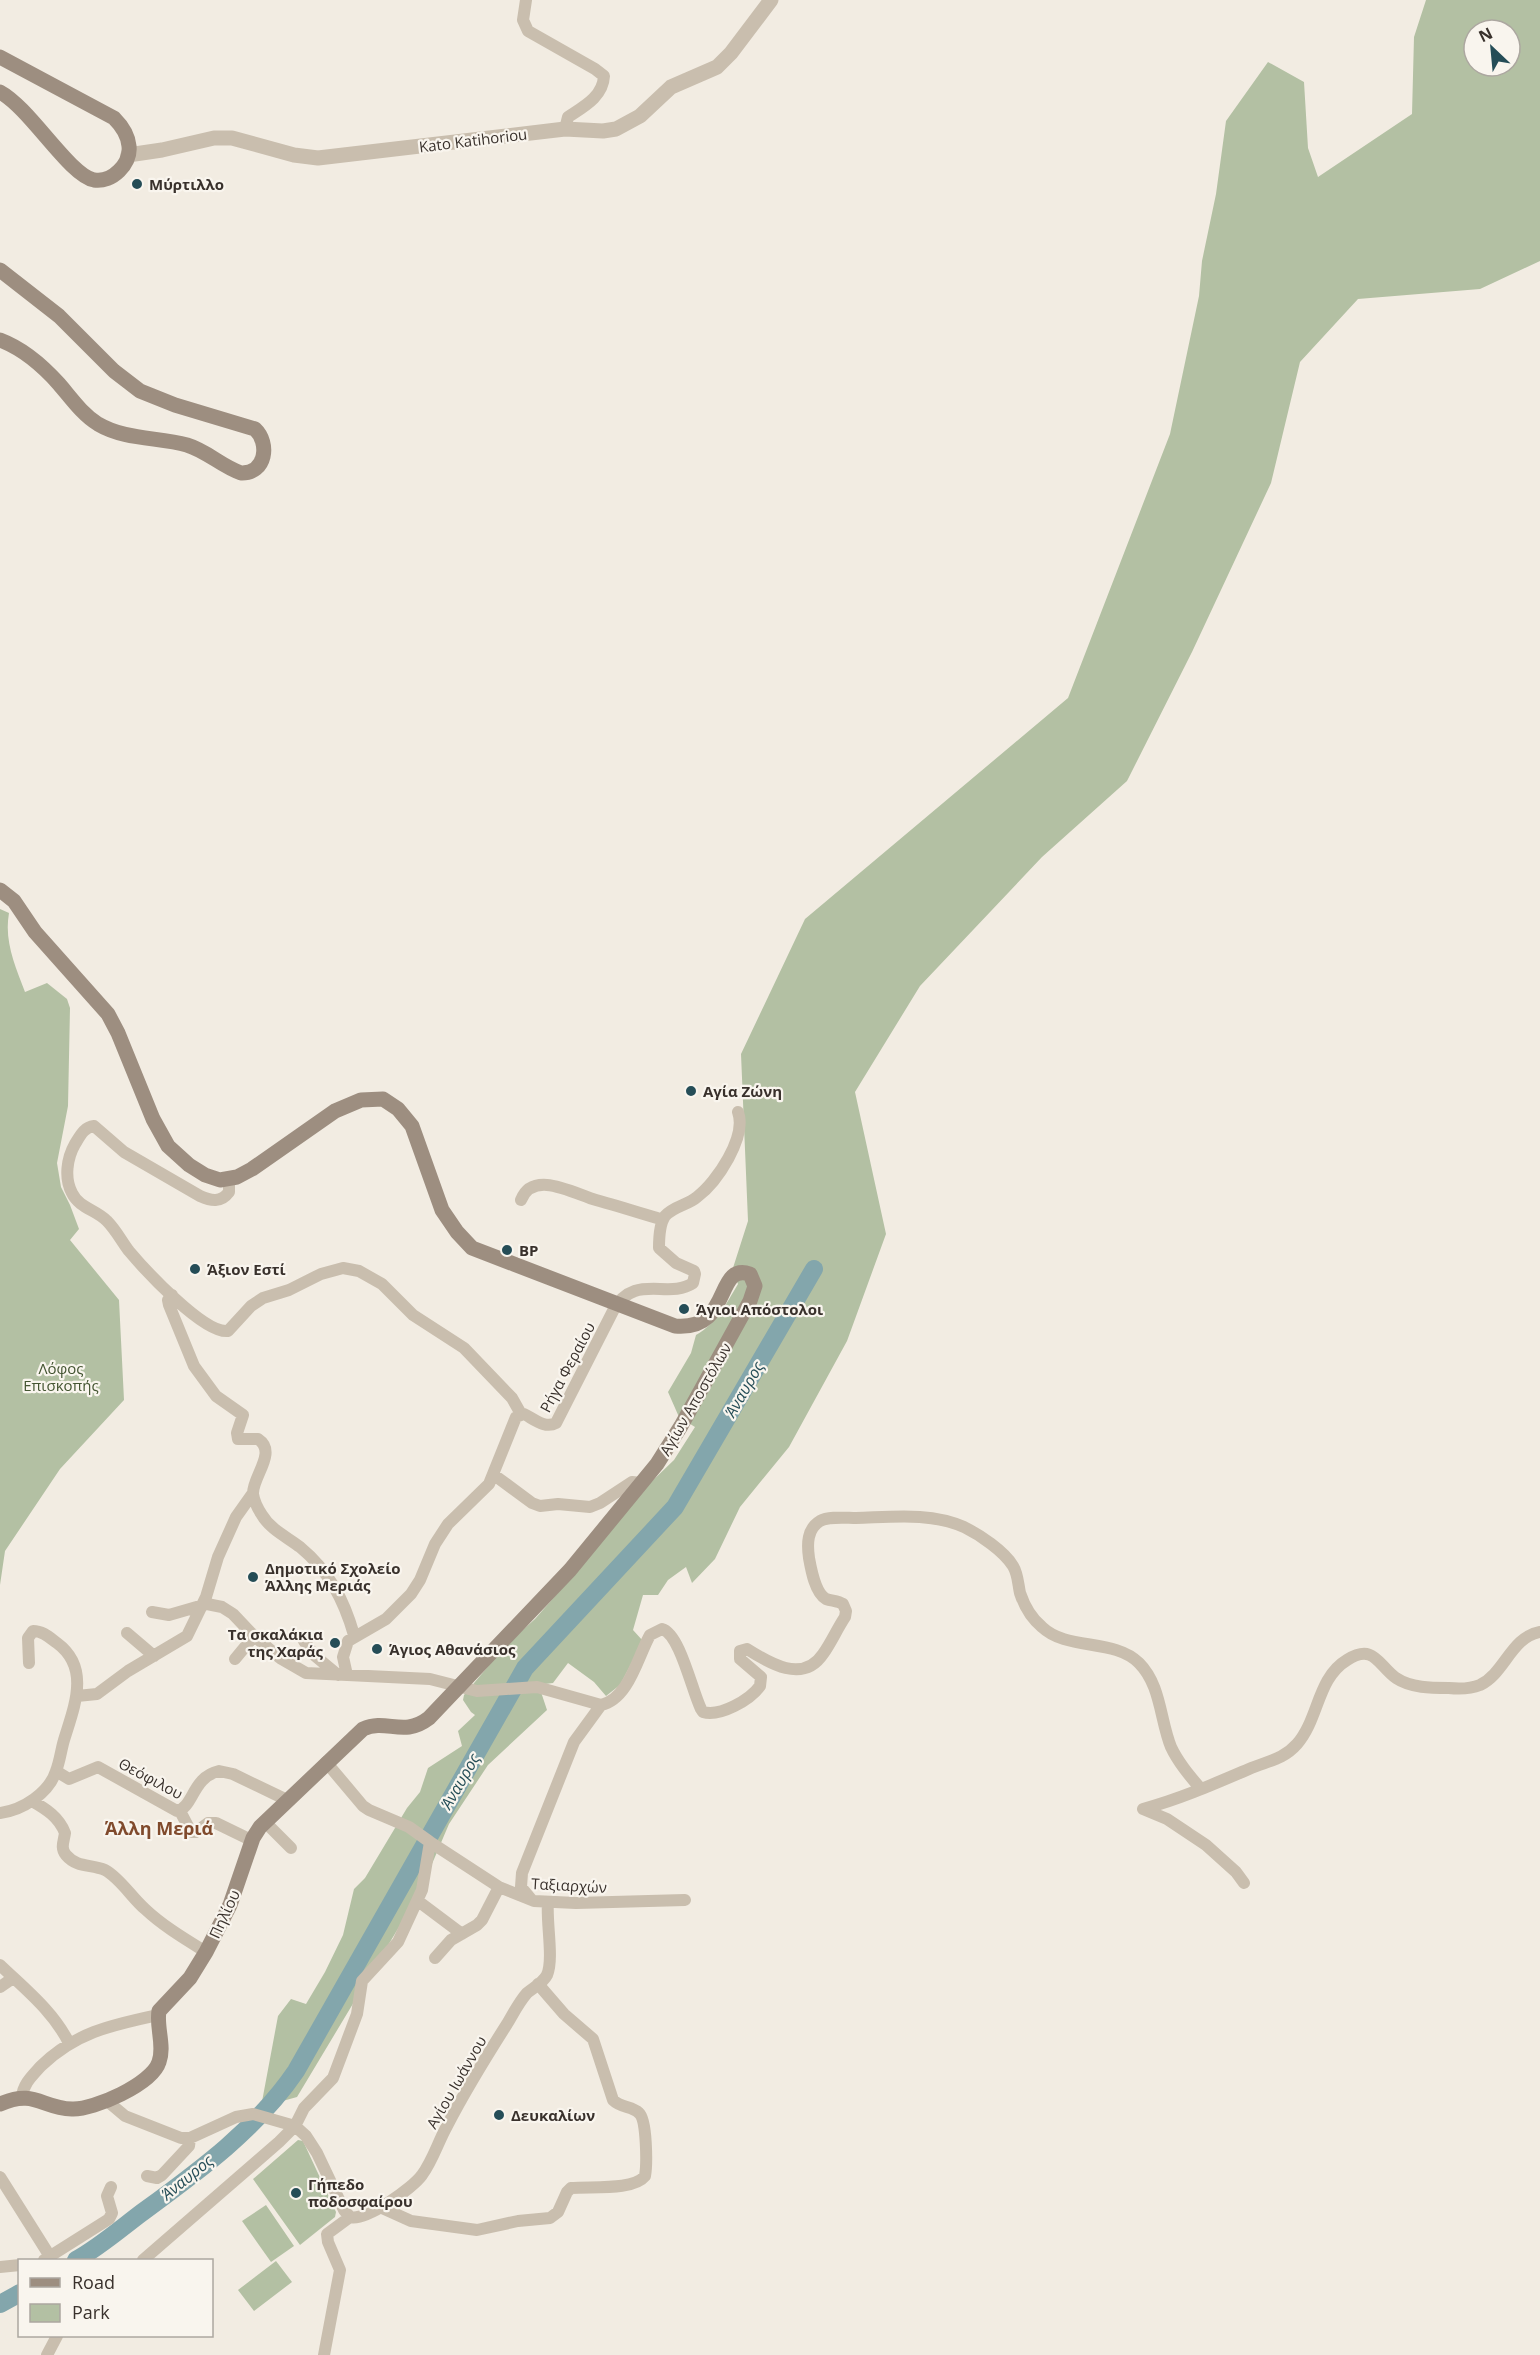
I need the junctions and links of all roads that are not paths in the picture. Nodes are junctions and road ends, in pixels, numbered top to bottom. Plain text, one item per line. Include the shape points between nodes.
1 (526, 0) edge
2 (771, 0) edge
3 (0, 57) edge
4 (0, 93) edge
5 (565, 129) junction
6 (128, 155) junction
7 (0, 270) edge
8 (0, 340) edge
9 (0, 890) edge
10 (738, 1112) dead end
11 (229, 1179) junction
12 (521, 1200) dead end
13 (663, 1220) junction
14 (172, 1295) junction
15 (617, 1304) junction
16 (521, 1414) junction
17 (494, 1474) junction
18 (642, 1483) junction
19 (253, 1493) junction
20 (201, 1605) junction
21 (152, 1612) dead end
22 (1540, 1632) edge
23 (127, 1633) dead end
24 (354, 1635) junction
25 (254, 1636) junction
26 (303, 1641) dead end
27 (154, 1656) junction
28 (235, 1659) dead end
29 (29, 1663) dead end
30 (343, 1675) junction
31 (458, 1688) junction
32 (77, 1696) junction
33 (601, 1705) junction
34 (326, 1762) junction
35 (56, 1771) junction
36 (1200, 1788) junction
37 (286, 1800) junction
38 (32, 1801) junction
39 (180, 1811) junction
40 (0, 1813) edge
41 (265, 1822) junction
42 (253, 1841) junction
43 (429, 1842) junction
44 (291, 1848) dead end
45 (1244, 1883) dead end
46 (500, 1887) junction
47 (685, 1900) dead end
48 (418, 1901) junction
49 (534, 1901) junction
50 (548, 1902) junction
51 (462, 1934) junction
52 (206, 1952) junction
53 (435, 1958) dead end
54 (0, 1965) edge
55 (13, 1978) junction
56 (538, 1984) junction
57 (0, 1987) edge
58 (158, 2015) junction
59 (69, 2043) junction
60 (22, 2097) junction
61 (106, 2100) junction
62 (0, 2104) edge
63 (295, 2126) junction
64 (190, 2138) junction
65 (0, 2176) edge
66 (147, 2176) dead end
67 (111, 2187) dead end
68 (380, 2207) junction
69 (350, 2217) junction
70 (47, 2259) edge
71 (144, 2259) edge
72 (18, 2265) edge
73 (0, 2267) edge
74 (56, 2337) edge
75 (47, 2355) edge
76 (324, 2355) edge

1 - 5 street via 523,20 528,30 604,76 599,91 585,107 568,117
2 - 5 street, Kato Katihoriou via 717,67 671,87 633,121 610,130
3 - 6 main road via 114,118 127,137
4 - 6 main road via 17,103 60,153 90,179 103,180 114,175
5 - 6 street, Kato Katihoriou via 324,157 294,155 232,138
7 - 8 main road via 59,316 140,391 252,427 260,434 264,456 253,470 241,473 187,445 129,436 106,428 81,410 40,364
9 - 11 main road via 14,901 40,939 108,1014 168,1146 205,1175
10 - 13 street via 740,1129 715,1179 698,1197 675,1208
11 - 14 street via 226,1196 215,1201 207,1199 124,1152 94,1126 84,1131 73,1149 67,1172 73,1196 108,1222 130,1252
11 - 15 main road, Αγίων Αποστόλων via 252,1169 335,1111 361,1100 383,1100 398,1109 412,1126 439,1202 472,1248
12 - 13 street via 533,1187 565,1187
13 - 15 street via 659,1248 676,1263 691,1268 695,1274 693,1283 684,1288 636,1290
14 - 16 street via 209,1325 225,1332 263,1298 321,1274 343,1268 359,1271 387,1287 426,1325 464,1348 512,1398
14 - 19 street via 169,1305 194,1366 216,1396 243,1415 238,1439 258,1439 264,1445 266,1455
15 - 16 street, Ρήγα Φεραίου via 556,1423 548,1425
15 - 18 main road, Αγίων Αποστόλων via 668,1324 693,1326 712,1314 725,1285 734,1276 747,1273 754,1282 750,1301 681,1426
16 - 17 street, Ρήγα Φεραίου via 515,1419
17 - 18 street via 540,1506 590,1507 631,1482
17 - 24 street, Ρήγα Φεραίου via 483,1492 448,1524 405,1602 386,1619
18 - 31 main road, Αγίων Αποστόλων via 570,1570
19 - 20 street via 236,1517
19 - 24 street via 265,1520 311,1556 334,1585
20 - 21 street via 169,1615
20 - 25 street via 226,1609
20 - 27 street via 187,1636
22 - 36 street via 1522,1640 1487,1681 1463,1689 1413,1685 1396,1678 1373,1655 1354,1656 1332,1673 1306,1732 1288,1753
23 - 27 street
24 - 30 street via 344,1648
25 - 28 street
25 - 30 street via 300,1670
26 - 30 street via 314,1655
27 - 32 street via 97,1694
29 - 32 street via 29,1634 43,1632 69,1654 75,1669
30 - 31 street via 430,1679
31 - 33 street via 486,1691 526,1686
31 - 34 main road, Πηλίου via 423,1722 402,1729 368,1727
32 - 35 street
33 - 36 street via 626,1685 650,1635 662,1629 668,1630 676,1642 698,1704 707,1714 745,1699 760,1686 758,1672 739,1656 743,1649 781,1668 797,1671 812,1664 822,1657 846,1614 843,1604 826,1599 816,1585 807,1546 814,1527 821,1520 834,1518 930,1518 964,1527 1003,1555 1014,1567 1020,1594 1042,1628 1054,1636 1128,1655 1138,1663 1149,1676 1158,1698 1171,1748
33 - 49 street via 574,1742 522,1873 521,1887
34 - 37 main road, Πηλίου
34 - 43 street, Ταξιαρχών via 363,1806 409,1827
35 - 38 street
35 - 39 street, Θεόφιλου via 72,1779 98,1767
36 - 45 street via 1143,1809 1167,1819 1206,1845
37 - 39 street, Θεόφιλου via 219,1771 201,1781
37 - 41 main road, Πηλίου
38 - 40 street
38 - 52 street via 61,1824 65,1833 63,1847 69,1858 79,1865 107,1872 158,1921
39 - 42 street via 191,1832 216,1822
41 - 42 main road, Πηλίου
41 - 44 street
42 - 52 main road, Πηλίου via 230,1905
43 - 46 street, Ταξιαρχών
43 - 48 street
46 - 49 street, Ταξιαρχών
46 - 51 street via 482,1920
47 - 50 street, Ταξιαρχών
48 - 51 street
48 - 63 street via 398,1942 362,1981 357,2013 333,2078 304,2108
49 - 50 street, Ταξιαρχών
50 - 56 street, Αγίου Ιωάννου via 550,1960 548,1973
51 - 53 street
52 - 58 main road, Πηλίου via 190,1978
54 - 55 street
55 - 57 street
55 - 59 street via 47,2010
56 - 68 street, Αγίου Ιωάννου via 507,2023 422,2176
56 - 68 street via 593,2039 613,2100 642,2116 645,2176 628,2185 571,2188 558,2212 550,2218 477,2230 411,2221
58 - 59 street via 100,2030
58 - 61 main road via 159,2065 148,2077
59 - 60 street via 31,2076
60 - 61 main road via 69,2109 86,2108
60 - 62 main road
61 - 64 street via 125,2116
63 - 64 street via 253,2114 236,2117
63 - 69 street via 317,2153
63 - 71 street
64 - 66 street via 189,2146 171,2167 157,2178
65 - 70 street
67 - 70 street via 107,2196 112,2214 109,2219
68 - 69 street, Αγίου Ιωάννου via 359,2218
69 - 76 street, Αγίου Ιωάννου via 327,2234 340,2270
72 - 73 street
74 - 75 street

